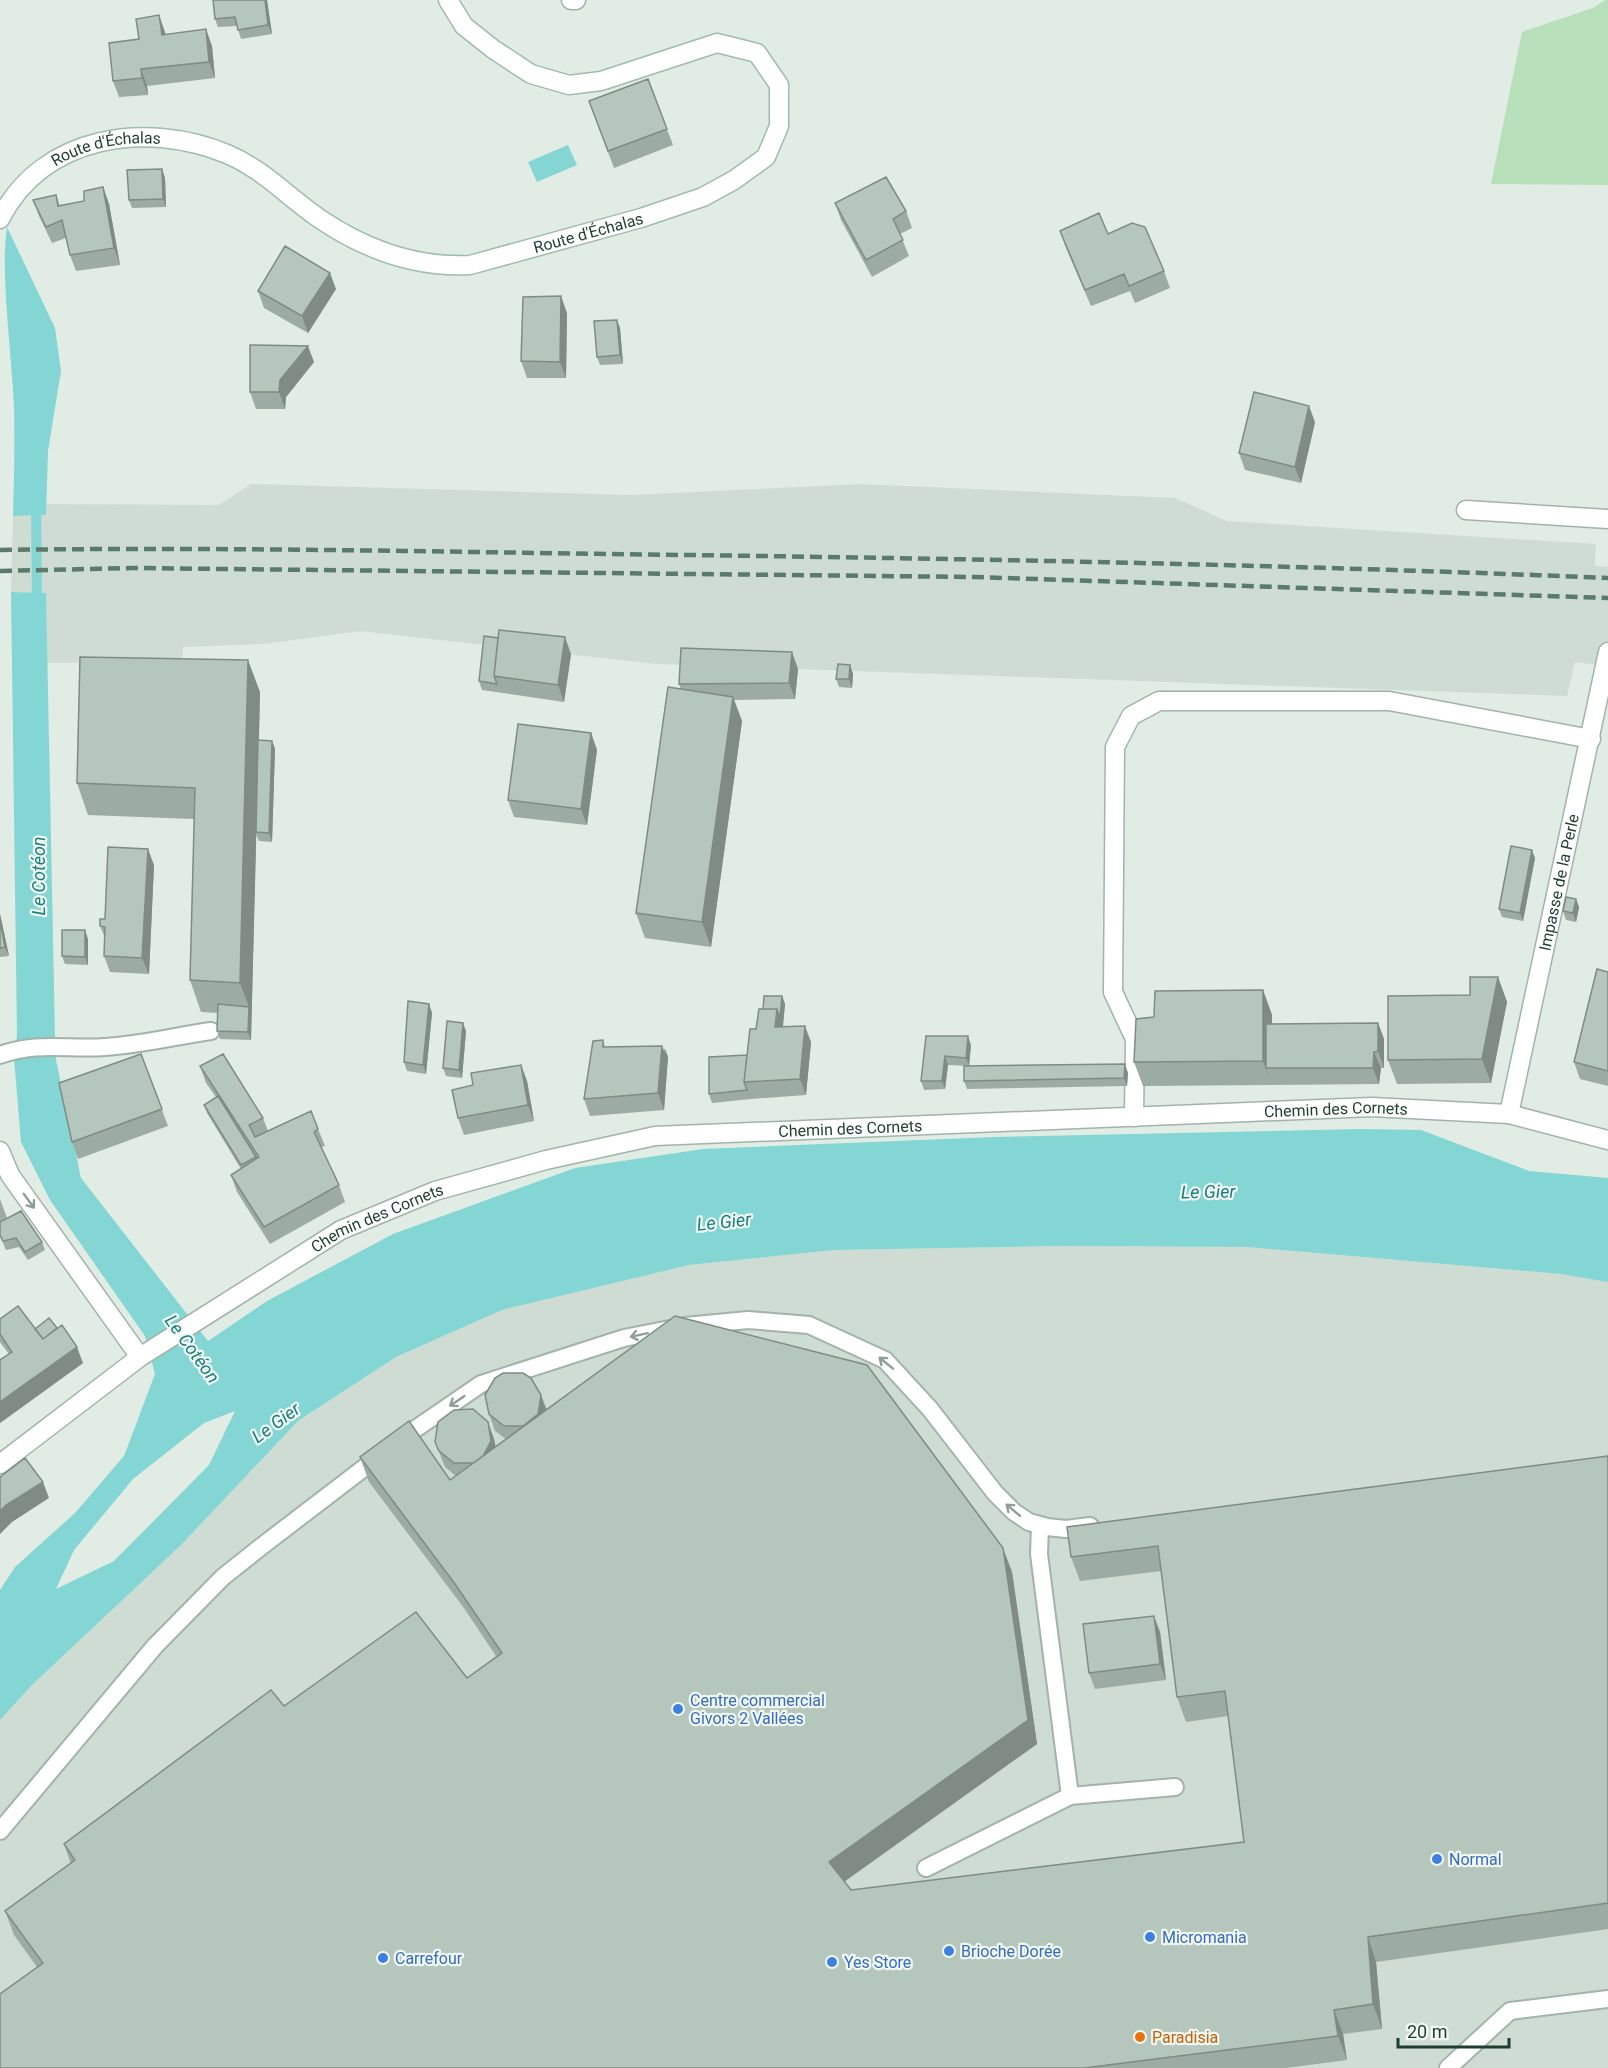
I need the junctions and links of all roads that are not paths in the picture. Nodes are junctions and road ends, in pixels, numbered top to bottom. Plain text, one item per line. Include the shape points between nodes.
1 (448, 0) edge
2 (571, 0) edge
3 (576, 0) edge
4 (0, 219) edge
5 (1466, 510) dead end
6 (1608, 519) edge
7 (1608, 652) edge
8 (1591, 739) junction
9 (211, 1031) dead end
10 (6, 1053) edge
11 (1509, 1114) junction
12 (1134, 1117) junction
13 (1608, 1140) edge
14 (0, 1151) edge
15 (140, 1357) junction
16 (0, 1464) edge
17 (1101, 1524) edge
18 (1040, 1525) junction
19 (1175, 1787) dead end
20 (1070, 1796) junction
21 (0, 1831) edge
22 (926, 1868) dead end
23 (1608, 1999) edge
24 (1448, 2068) edge

1 - 4 street, Route d'Échalas via 464,26 493,49 531,74 569,85 601,81 717,43 757,53 779,85 779,126 766,156 735,180 703,197 470,265 440,266 388,254 320,219 255,169 228,154 164,137 130,136 98,141 67,152 24,185
2 - 3 street
5 - 6 street
7 - 8 street, Impasse de la Perle
8 - 11 street, Impasse de la Perle
8 - 12 street via 1389,701 1159,701 1131,716 1115,747 1113,992 1135,1039
9 - 10 lane via 105,1048 60,1045
11 - 12 street, Chemin des Cornets via 1372,1107
11 - 13 street, Chemin des Cornets
12 - 15 street, Chemin des Cornets via 655,1136 546,1160 435,1191 341,1230
14 -> 15 street via 10,1175
15 - 16 street, Chemin des Cornets
17 - 18 lane via 1066,1529
18 - 20 lane via 1039,1554
18 -> 21 lane via 1014,1512 995,1493 930,1409 885,1360 809,1324 748,1320 685,1326 624,1338 481,1384 411,1432 223,1577 155,1646
19 - 20 lane
20 - 22 lane
23 - 24 lane via 1510,2011

